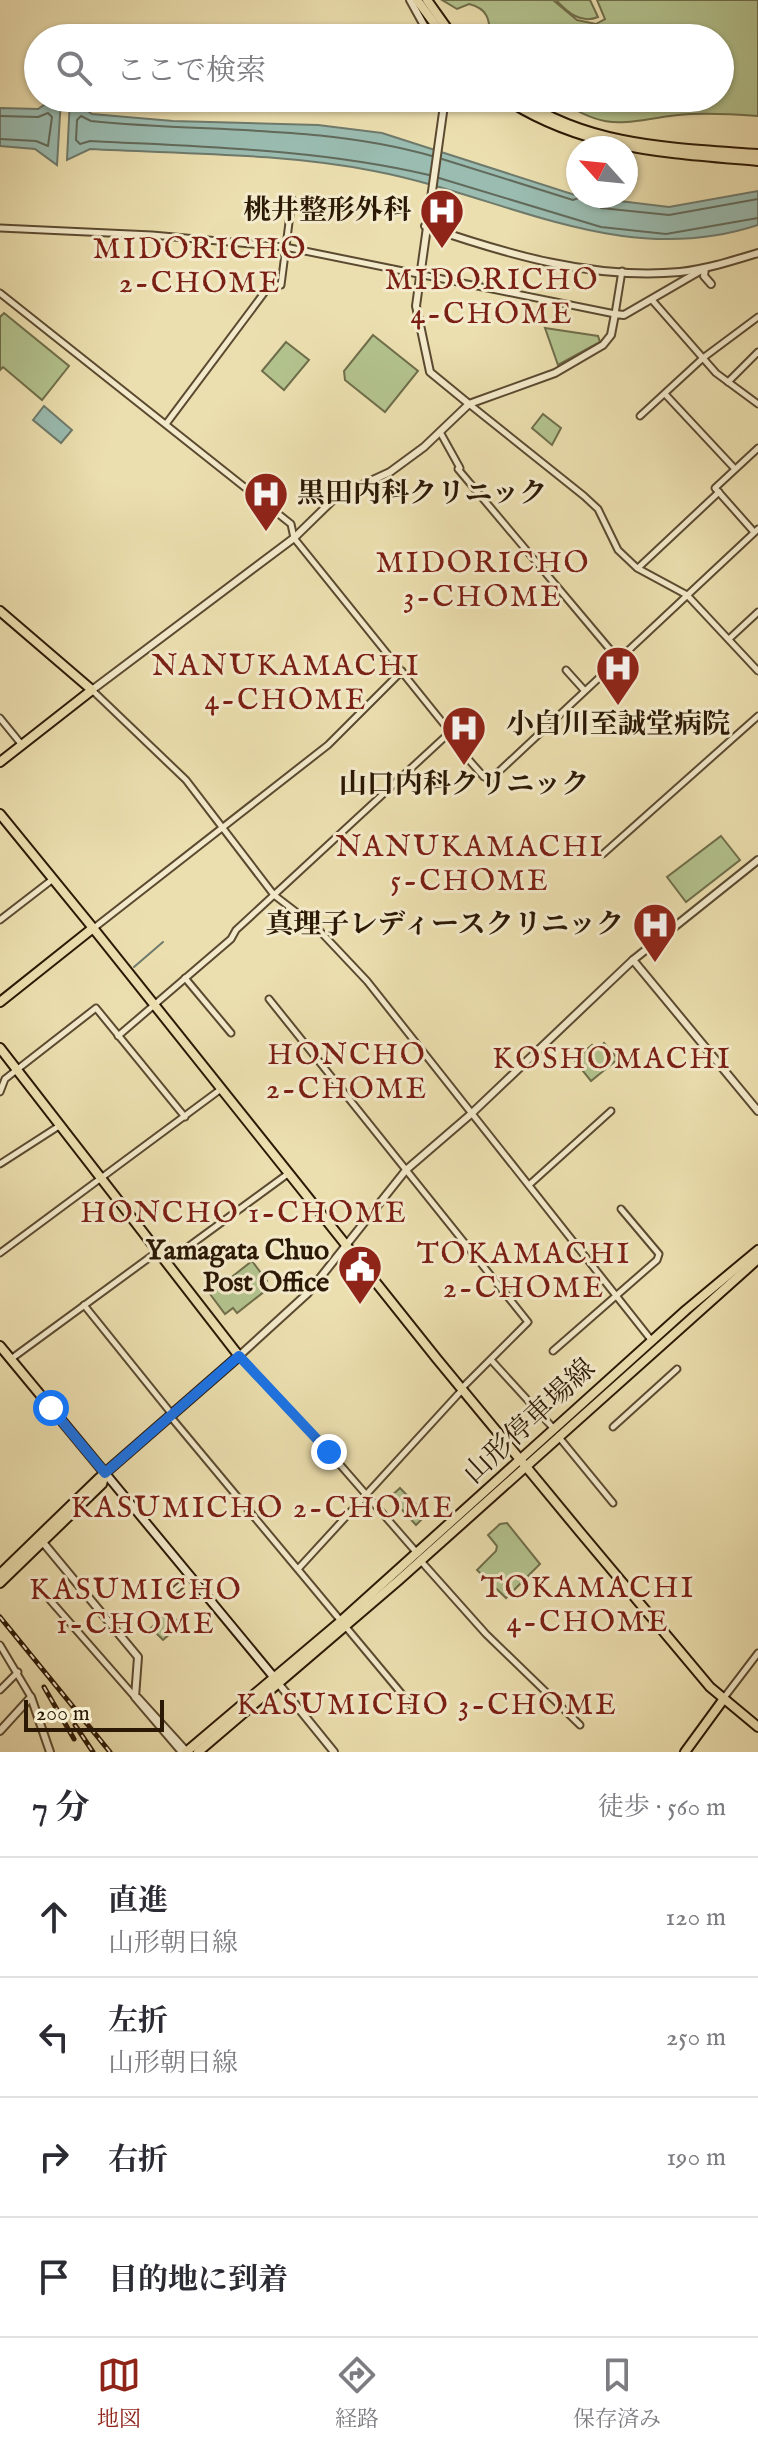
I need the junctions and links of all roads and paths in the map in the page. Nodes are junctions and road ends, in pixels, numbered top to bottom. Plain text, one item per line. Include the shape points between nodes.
1 (410, 0) edge
2 (417, 0) edge
3 (427, 0) edge
4 (423, 24) edge
5 (435, 24) edge
6 (444, 24) edge
7 (444, 112) edge
8 (529, 112) edge
9 (543, 112) edge
10 (755, 157) edge
11 (292, 199) dead end
12 (425, 226) junction
13 (0, 228) edge
14 (285, 247) junction
15 (758, 253) edge
16 (705, 268) junction
17 (622, 271) junction
18 (677, 272) junction
19 (419, 273) junction
20 (711, 284) dead end
21 (675, 286) junction
22 (0, 293) edge
23 (652, 300) junction
24 (615, 314) junction
25 (758, 317) edge
26 (758, 352) edge
27 (703, 358) junction
28 (728, 382) junction
29 (665, 393) junction
30 (469, 404) junction
31 (758, 404) edge
32 (640, 416) dead end
33 (166, 424) junction
34 (440, 432) junction
35 (758, 448) edge
36 (735, 469) junction
37 (719, 492) junction
38 (756, 531) edge
39 (294, 538) junction
40 (637, 568) junction
41 (687, 595) junction
42 (0, 611) edge
43 (758, 612) edge
44 (729, 639) junction
45 (618, 659) junction
46 (566, 670) dead end
47 (402, 671) junction
48 (758, 671) edge
49 (92, 690) junction
50 (584, 690) junction
51 (758, 716) edge
52 (0, 718) edge
53 (447, 735) junction
54 (22, 745) junction
55 (0, 762) edge
56 (0, 814) edge
57 (221, 828) junction
58 (603, 854) dead end
59 (758, 860) edge
60 (53, 879) junction
61 (274, 895) junction
62 (0, 920) edge
63 (93, 928) junction
64 (633, 960) junction
65 (185, 978) junction
66 (269, 999) dead end
67 (0, 1002) edge
68 (153, 1005) junction
69 (231, 1033) dead end
70 (118, 1036) junction
71 (0, 1048) edge
72 (16, 1071) junction
73 (221, 1088) junction
74 (0, 1092) edge
75 (611, 1111) dead end
76 (758, 1111) edge
77 (471, 1114) junction
78 (185, 1117) junction
79 (59, 1126) junction
80 (0, 1164) edge
81 (406, 1170) junction
82 (289, 1172) junction
83 (100, 1179) junction
84 (529, 1185) junction
85 (621, 1209) dead end
86 (345, 1243) junction
87 (758, 1250) edge
88 (157, 1252) junction
89 (0, 1253) edge
90 (758, 1259) edge
91 (166, 1263) junction
92 (617, 1296) junction
93 (84, 1305) junction
94 (652, 1341) junction
95 (0, 1346) edge
96 (553, 1351) dead end
97 (239, 1356) junction
98 (10, 1359) junction
99 (491, 1360) junction
100 (677, 1369) dead end
101 (462, 1389) junction
102 (170, 1414) junction
103 (613, 1427) dead end
104 (556, 1432) junction
105 (523, 1462) junction
106 (105, 1473) junction
107 (365, 1493) junction
108 (613, 1503) dead end
109 (40, 1540) junction
110 (27, 1553) junction
111 (419, 1557) junction
112 (298, 1569) junction
113 (0, 1574) edge
114 (186, 1581) junction
115 (0, 1583) edge
116 (174, 1591) dead end
117 (50, 1600) dead end
118 (343, 1623) junction
119 (0, 1645) edge
120 (758, 1653) edge
121 (18, 1672) junction
122 (0, 1673) edge
123 (8, 1680) junction
124 (276, 1681) junction
125 (0, 1690) edge
126 (31, 1697) junction
127 (135, 1697) junction
128 (723, 1700) junction
129 (411, 1705) dead end
130 (580, 1725) dead end
131 (758, 1727) edge
132 (0, 1731) edge
133 (50, 1752) edge
134 (186, 1752) edge
135 (198, 1752) edge
136 (334, 1752) edge
137 (685, 1752) edge

1 - 4 street
2 - 5 main road
3 - 6 main road
7 - 12 street
8 - 10 main road via 600,143 661,153
9 - 10 main road via 600,136
11 - 14 street
12 - 17 street via 564,266
12 - 19 street
13 - 14 street
14 - 19 street
14 - 33 street via 281,285 270,285
15 - 16 street
16 - 18 street
16 - 20 street
16 - 21 street
17 - 18 street
17 - 24 street
18 - 21 street
19 - 24 street
19 - 30 street via 416,306 427,365
21 - 23 street
22 - 33 street
23 - 24 street via 624,315
23 - 27 street
24 - 30 street via 603,345 555,373
25 - 27 street
26 - 28 street
27 - 28 street
27 - 29 street
28 - 31 street
29 - 32 street
29 - 36 street
30 - 34 street
30 - 40 street via 598,509 618,550
33 - 39 street via 291,524
34 - 39 street via 390,472 336,497
34 - 45 street via 473,491
35 - 36 street
36 - 37 street via 715,488
37 - 38 street
37 - 40 street
38 - 41 street
39 - 47 street
39 - 49 street
40 - 41 street
41 - 44 street
41 - 45 street
42 - 49 main road
43 - 44 street
44 - 48 street
45 - 50 street
46 - 50 street
47 - 53 street via 447,728
47 - 57 street via 328,745
49 - 54 main road
49 - 57 street via 186,780
50 - 53 street via 491,779
51 - 58 street
52 - 54 street
53 - 61 street
54 - 55 main road
56 - 60 main road
57 - 61 street
57 - 63 street
59 - 64 street
60 - 62 street
60 - 63 main road
61 - 65 street
61 - 77 street via 342,952
63 - 67 main road
63 - 68 main road
64 - 76 street
64 - 77 street
65 - 68 street
65 - 69 street
66 - 81 street
68 - 70 street
68 - 73 main road
70 - 72 street via 96,1008
70 - 78 street
71 - 72 main road
72 - 74 street
72 - 79 main road
73 - 78 street
73 - 82 main road
75 - 84 street
77 - 81 street
77 - 84 street
78 - 83 street
79 - 80 street
79 - 83 main road
81 - 86 street
81 - 99 street via 528,1322
82 - 86 main road
82 - 91 street
83 - 88 main road
83 - 89 street
84 - 92 street
85 - 92 street via 659,1254
86 - 97 street via 308,1293
86 - 101 main road
87 - 94 main road, 山形停車場線
88 - 91 main road
88 - 93 street
90 - 104 main road, 山形停車場線
91 - 97 main road
92 - 94 street
92 - 96 street
93 - 98 street
93 - 102 street
94 - 104 main road, 山形停車場線
95 - 98 main road
97 - 102 main road
97 - 107 street
98 - 106 main road
99 - 101 street
99 - 104 street
100 - 103 street
101 - 105 main road
101 - 107 street
102 - 106 main road
102 - 112 street
104 - 105 main road, 山形停車場線
104 - 108 street
105 - 111 main road, 山形停車場線
105 - 128 main road
106 - 109 main road
106 - 114 main road
107 - 111 street
107 - 112 street
109 - 110 main road
109 - 127 street via 138,1657
110 - 113 main road
110 - 115 main road
111 - 118 main road, 山形停車場線
111 - 130 street via 486,1634
112 - 118 street
114 - 116 street
114 - 124 main road
117 - 127 street
118 - 124 main road, 山形停車場線
118 - 129 street
119 - 121 street
120 - 128 street
121 - 123 street
121 - 126 street
122 - 123 street
123 - 125 street
124 - 134 main road, 山形停車場線
124 - 135 main road, 山形停車場線
124 - 136 street
126 - 132 street
126 - 133 street
127 - 134 street
128 - 131 main road
128 - 137 main road

